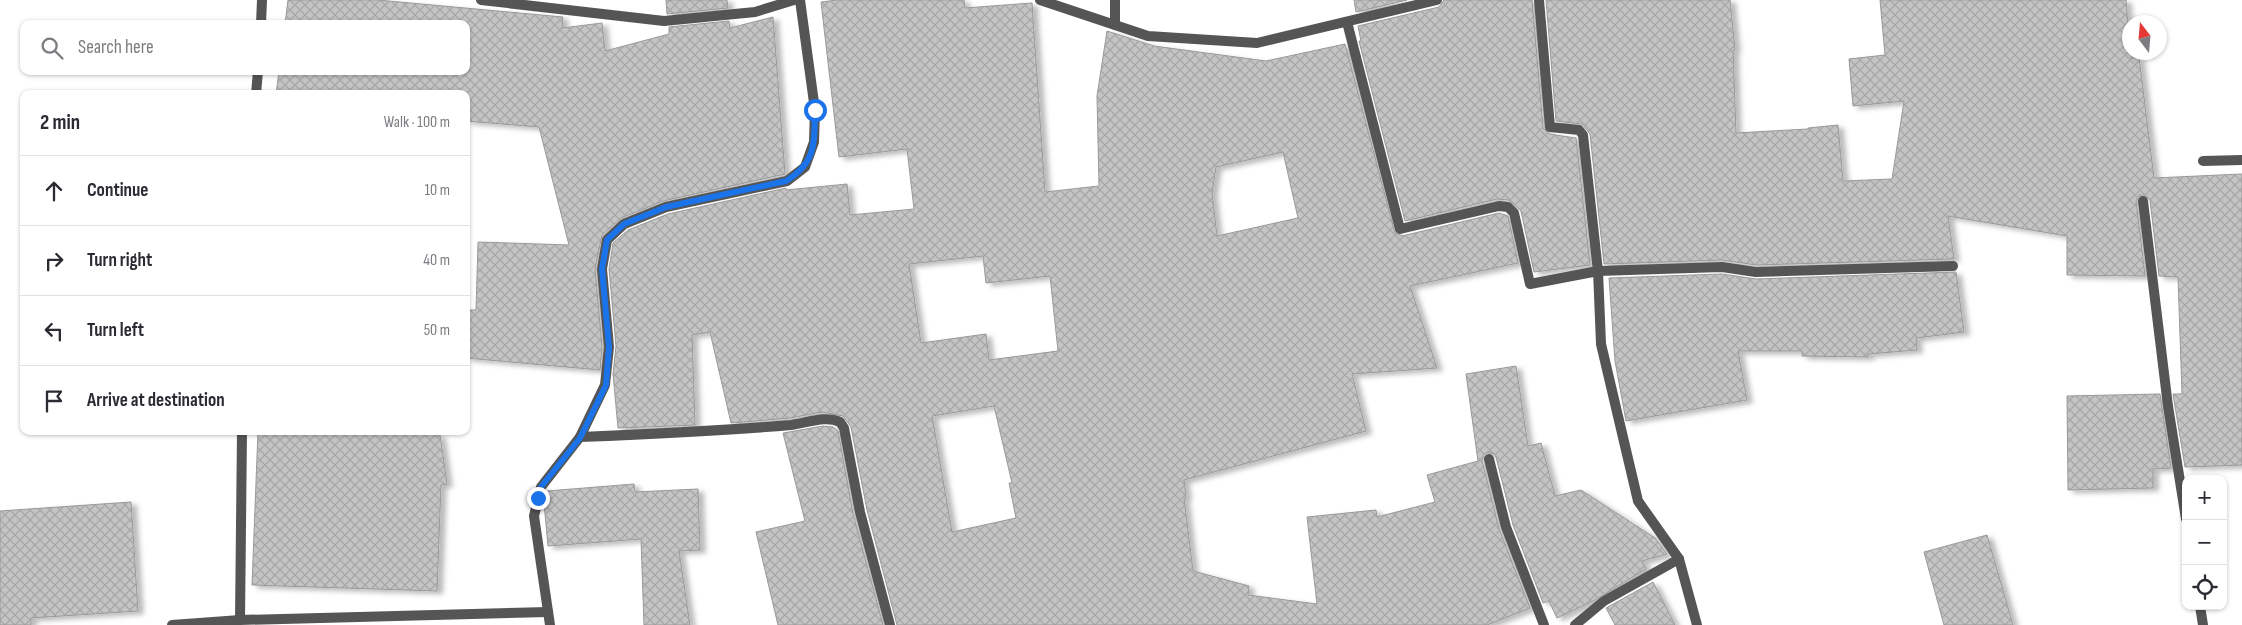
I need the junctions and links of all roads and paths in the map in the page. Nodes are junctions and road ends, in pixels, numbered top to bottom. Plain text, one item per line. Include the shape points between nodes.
1 (262, 0) edge
2 (480, 0) edge
3 (794, 0) edge
4 (800, 0) edge
5 (1040, 0) edge
6 (1115, 0) edge
7 (1437, 0) edge
8 (1539, 0) edge
9 (261, 20) edge
10 (1347, 22) junction
11 (1115, 25) junction
12 (258, 75) edge
13 (256, 90) edge
14 (2242, 160) edge
15 (2203, 161) dead end
16 (2142, 201) dead end
17 (1953, 266) dead end
18 (1598, 271) junction
19 (242, 435) edge
20 (580, 438) junction
21 (1489, 459) dead end
22 (2182, 494) edge
23 (1679, 559) junction
24 (2201, 610) edge
25 (548, 612) junction
26 (240, 620) junction
27 (172, 625) edge
28 (550, 625) edge
29 (890, 625) edge
30 (1544, 625) edge
31 (1575, 625) edge
32 (1696, 625) edge
33 (2203, 625) edge

1 - 9 street
2 - 3 street via 664,21 755,12
4 - 20 street via 815,110 814,142 805,167 786,181 666,207 624,224 607,240 602,269 609,347 606,385
5 - 11 street
6 - 11 street
7 - 10 street
8 - 18 street via 1550,127 1579,130 1583,135
10 - 11 street via 1257,43 1148,36
10 - 18 street via 1400,230 1499,206 1508,207 1514,213 1530,284
12 - 13 street
14 - 15 street
16 - 22 street
17 - 18 street via 1756,272 1722,267
18 - 23 street via 1601,344 1638,501
19 - 26 street
20 - 25 street via 541,487 534,516
20 - 29 street via 725,430 830,419 840,422
21 - 30 street via 1506,527
23 - 31 street via 1604,601
23 - 32 street
24 - 33 street
25 - 26 street
25 - 28 street
26 - 27 street

